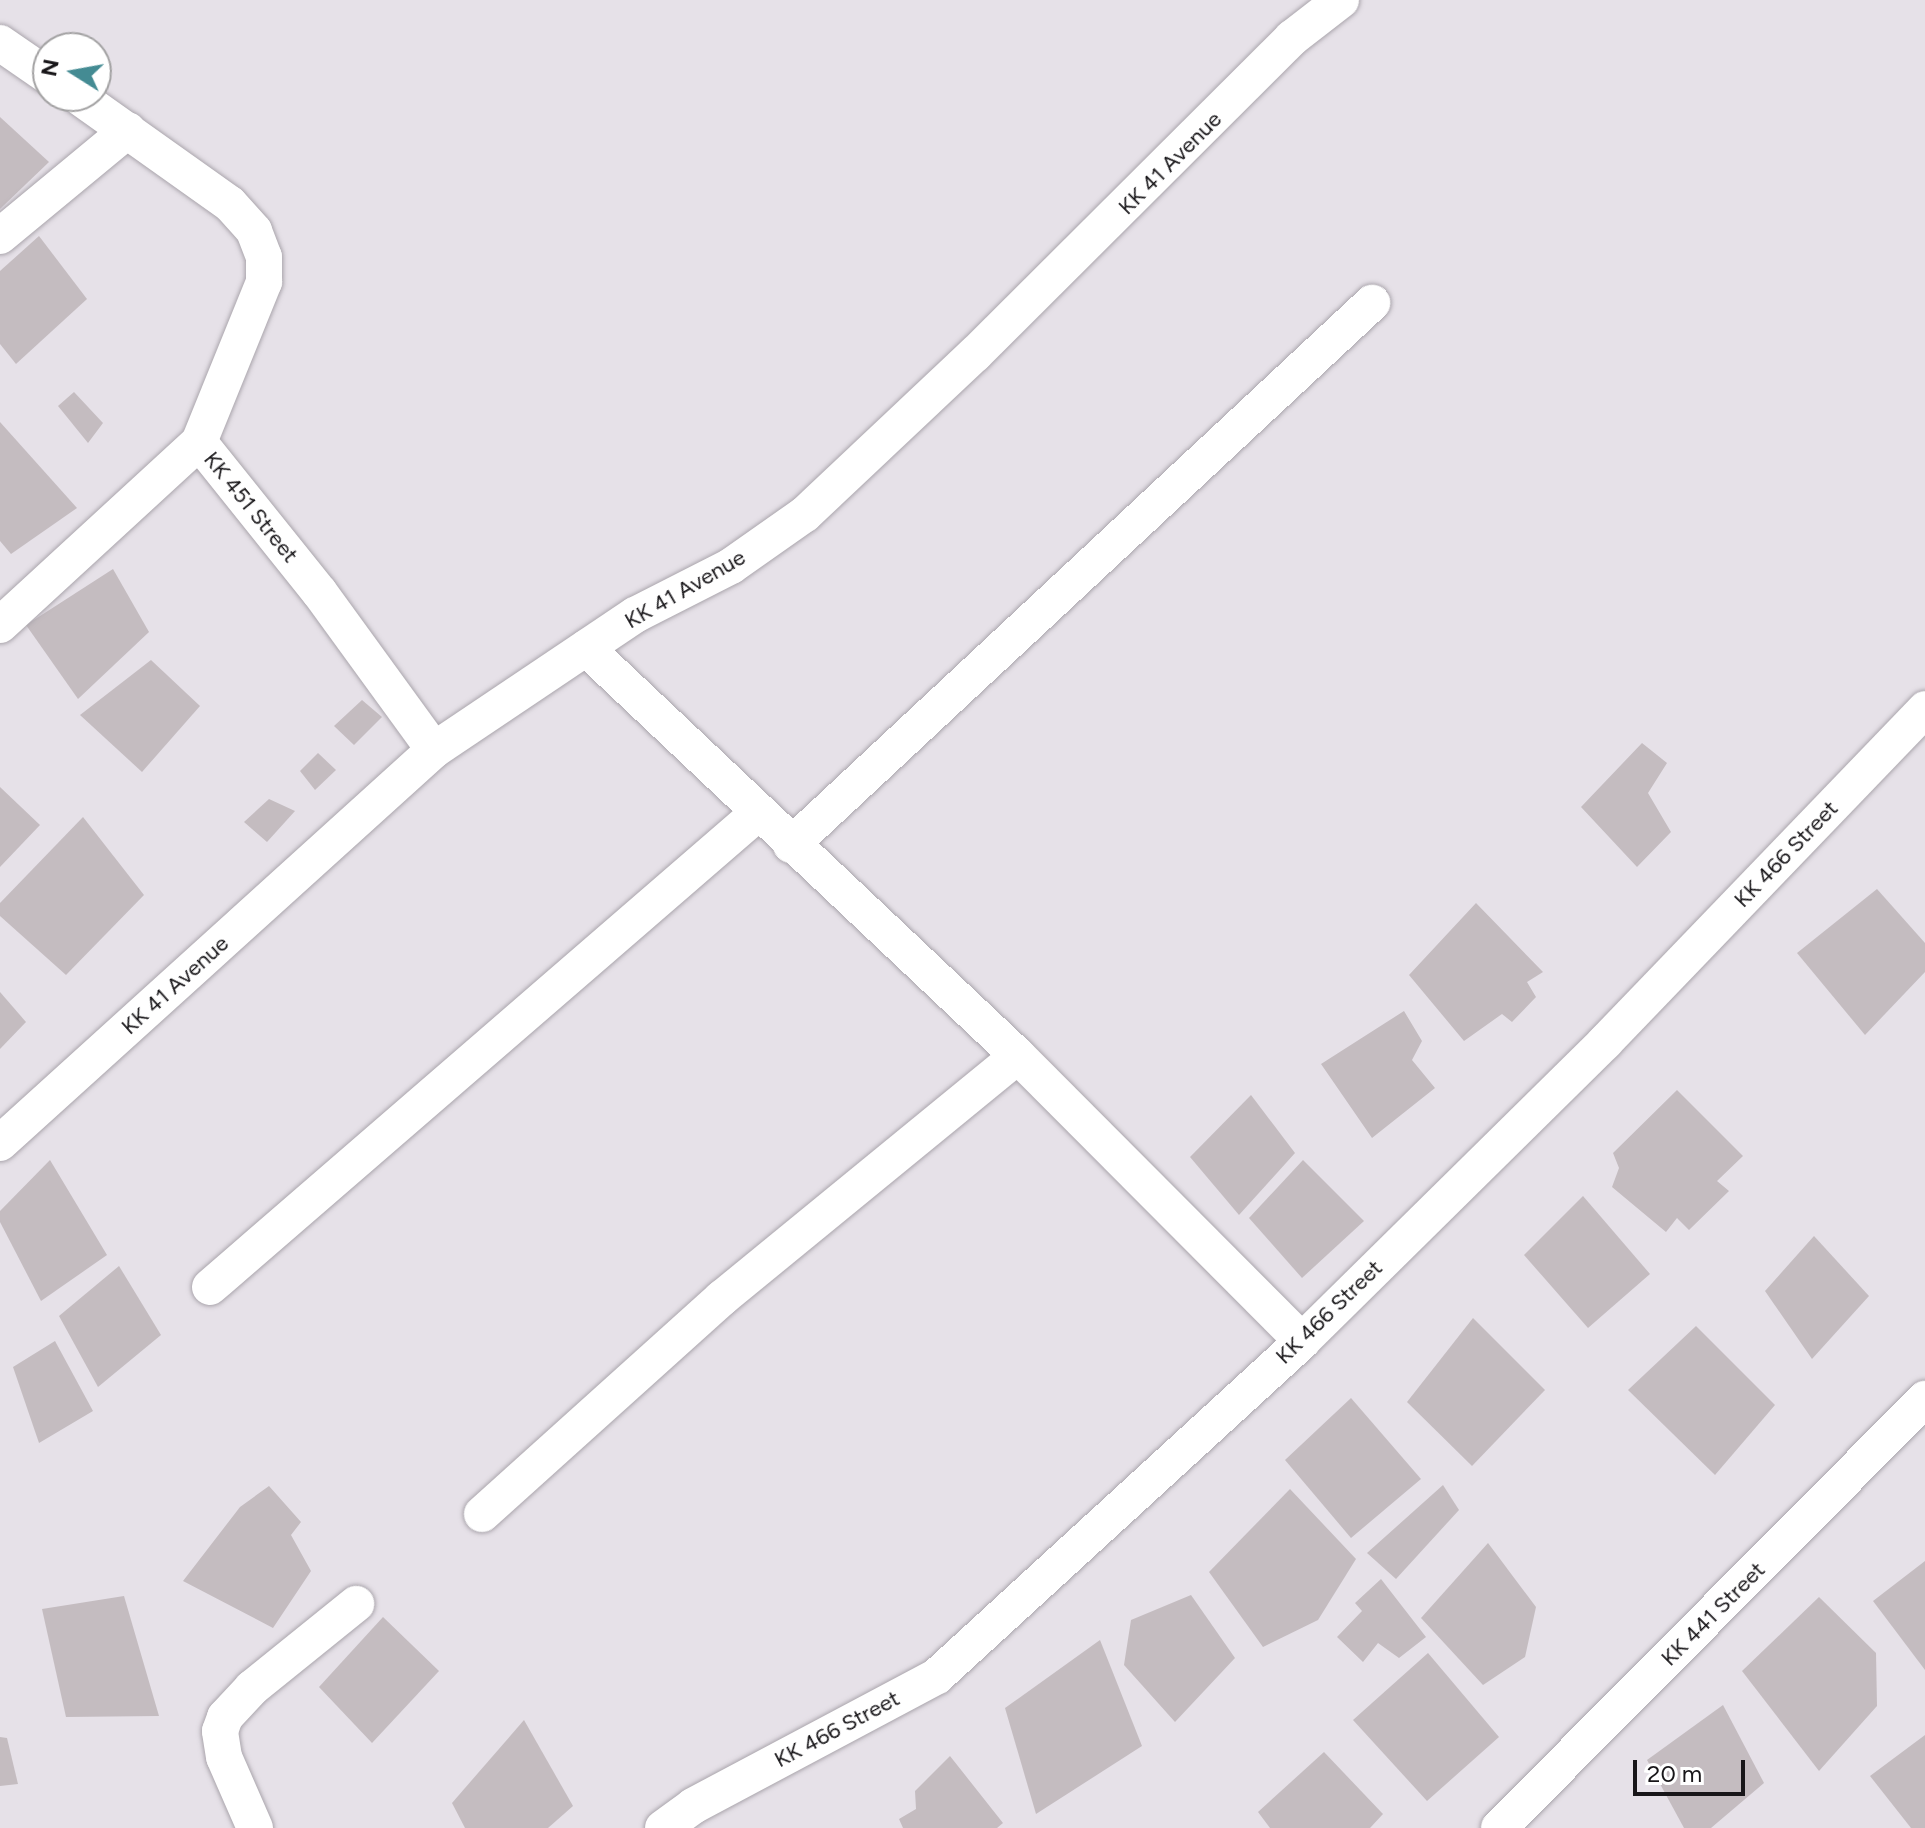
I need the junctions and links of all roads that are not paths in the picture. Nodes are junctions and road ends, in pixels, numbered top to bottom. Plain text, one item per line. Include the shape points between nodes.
1 (1341, 0) edge
2 (0, 43) edge
3 (32, 65) edge
4 (102, 112) edge
5 (128, 130) junction
6 (0, 236) edge
7 (1372, 303) dead end
8 (199, 442) junction
9 (0, 625) edge
10 (586, 648) junction
11 (1925, 709) edge
12 (434, 750) junction
13 (758, 813) junction
14 (791, 845) junction
15 (1018, 1056) junction
16 (0, 1143) edge
17 (210, 1287) dead end
18 (1302, 1341) junction
19 (1923, 1404) edge
20 (482, 1514) dead end
21 (356, 1604) dead end
22 (255, 1828) edge
23 (663, 1828) edge
24 (1499, 1828) edge

1 - 10 street, KK 41 Avenue via 1292,38 998,332 805,514 731,566 635,615
2 - 3 street
4 - 5 street
5 - 6 street
5 - 8 street via 230,204 254,231 264,257 264,282
7 - 14 street
8 - 9 street, KK 451 Street
8 - 12 street, KK 451 Street via 320,593
10 - 12 street, KK 41 Avenue
10 - 13 street
11 - 18 street, KK 466 Street via 1605,1042
12 - 16 street, KK 41 Avenue
13 - 14 street
13 - 17 street
14 - 15 street
15 - 18 street
15 - 20 street via 722,1298
18 - 23 street, KK 466 Street via 937,1676 693,1806
19 - 24 street, KK 441 Street
21 - 22 street via 252,1688 225,1717 220,1731 224,1757

